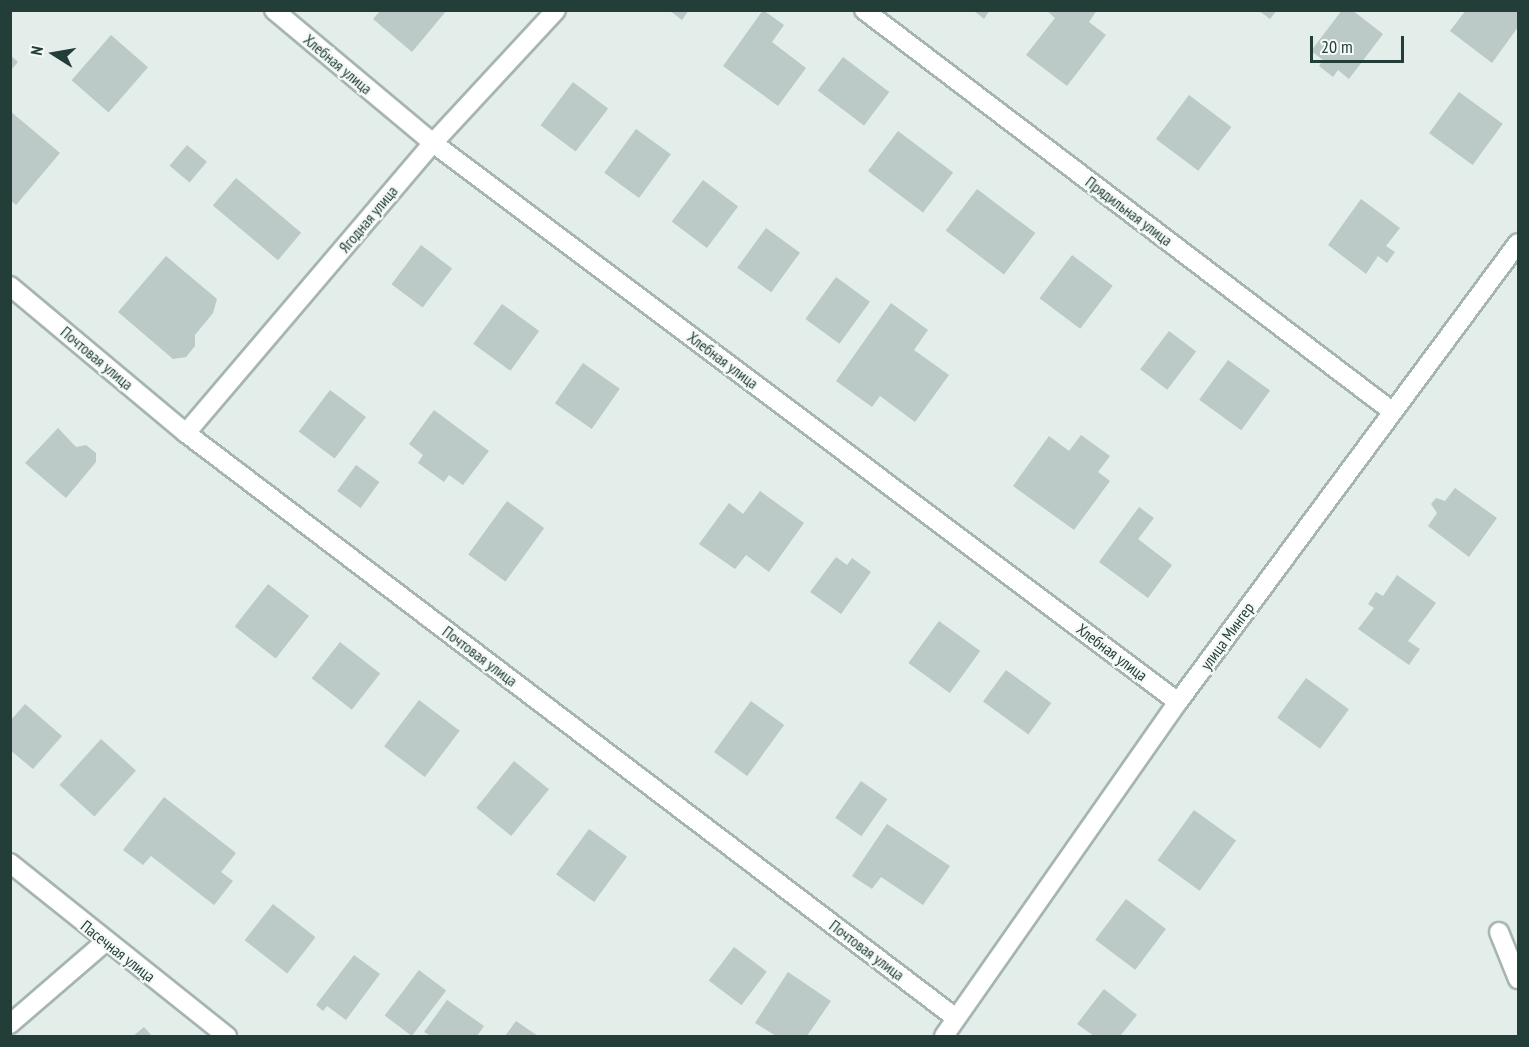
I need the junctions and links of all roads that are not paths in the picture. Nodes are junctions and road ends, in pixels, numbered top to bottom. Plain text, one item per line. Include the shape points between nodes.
1 (274, 10) edge
2 (556, 10) edge
3 (864, 10) edge
4 (433, 143) junction
5 (1518, 243) edge
6 (10, 286) edge
7 (1393, 412) junction
8 (186, 433) junction
9 (1178, 702) junction
10 (10, 863) edge
11 (1499, 932) dead end
12 (105, 942) junction
13 (1518, 979) edge
14 (956, 1018) junction
15 (10, 1024) edge
16 (227, 1036) edge
17 (944, 1036) edge

1 - 4 street, Хлебная улица
2 - 4 street, Ягодная улица
3 - 7 street, Прядильная улица
4 - 8 street, Ягодная улица
4 - 9 street, Хлебная улица
5 - 7 street, улица Мингер
6 - 8 street, Почтовая улица
7 - 9 street, улица Мингер
8 - 14 street, Почтовая улица
9 - 14 street, улица Мингер
10 - 12 street, Пасечная улица
11 - 13 street
12 - 15 street
12 - 16 street, Пасечная улица
14 - 17 street, улица Мингер

